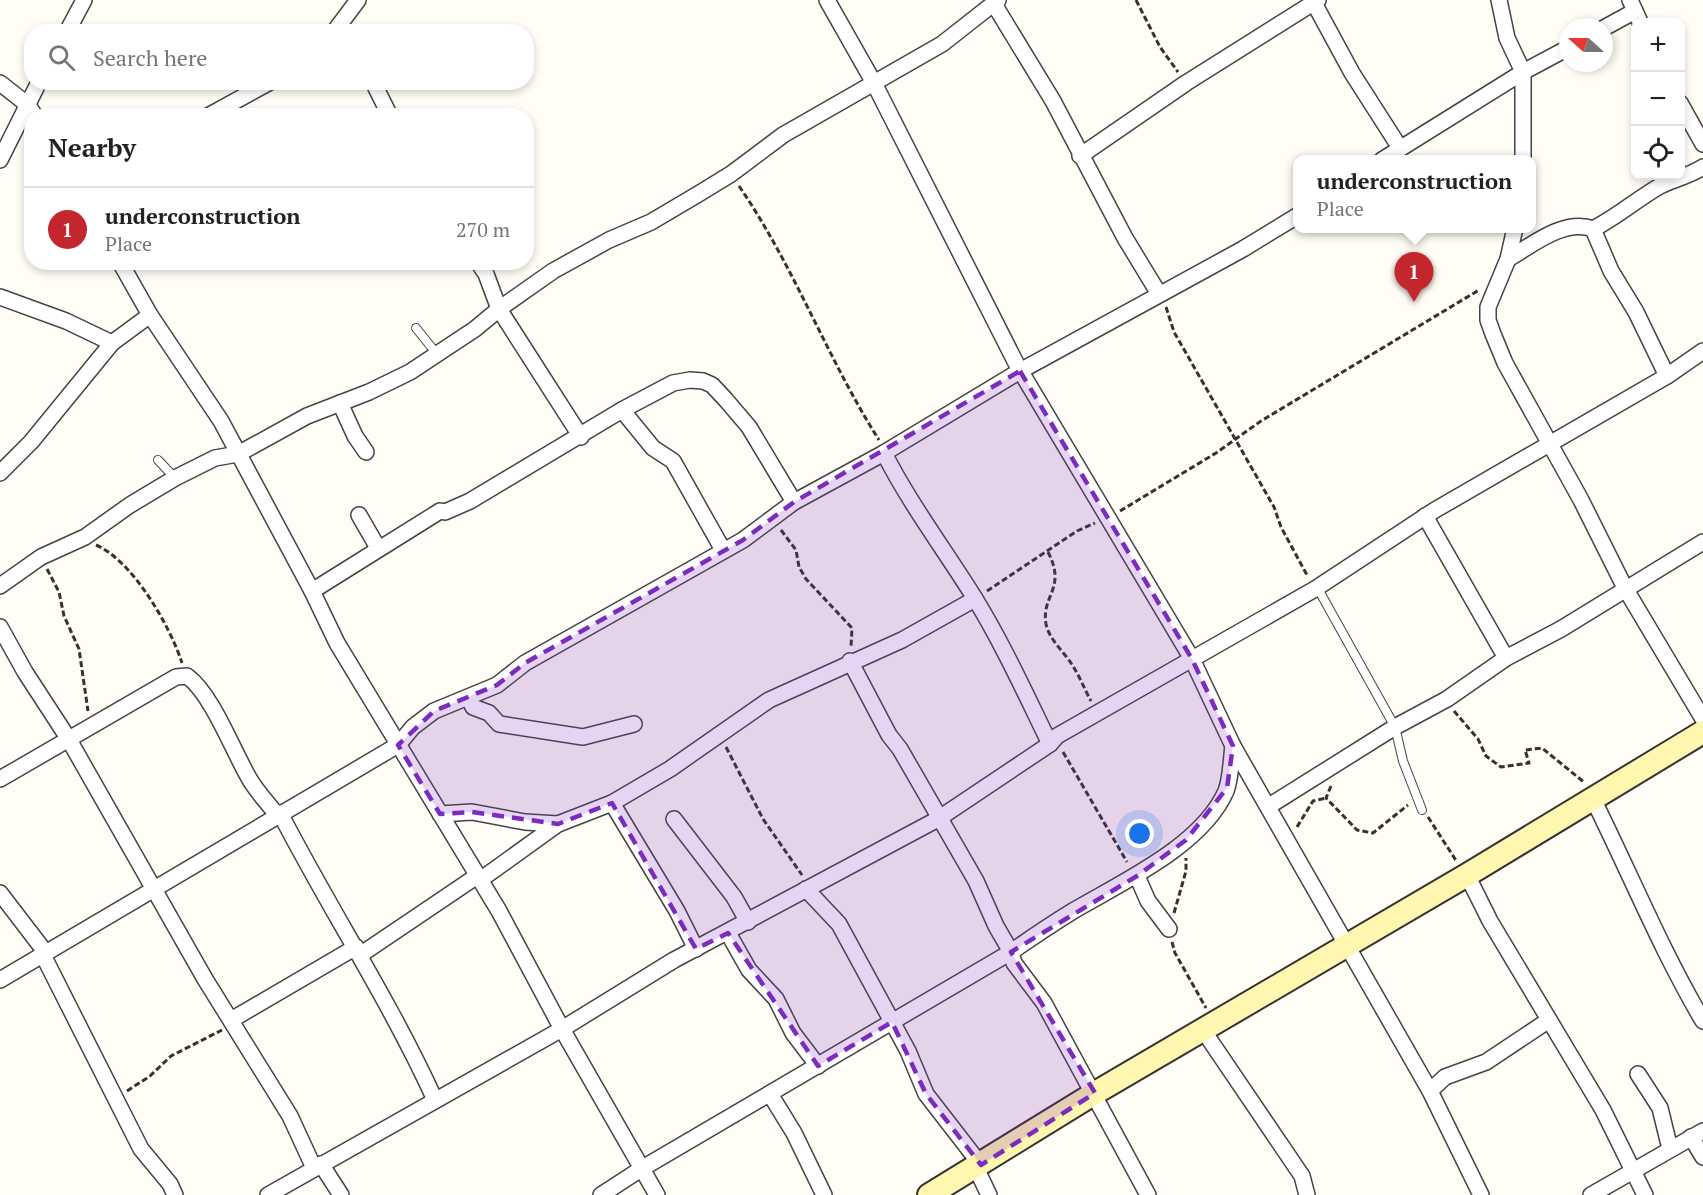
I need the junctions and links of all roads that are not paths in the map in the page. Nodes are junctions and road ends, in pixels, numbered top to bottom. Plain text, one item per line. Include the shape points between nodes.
1 (84, 0) edge
2 (358, 0) edge
3 (828, 0) edge
4 (1499, 0) edge
5 (1316, 1) edge
6 (996, 2) edge
7 (1636, 8) edge
8 (344, 17) junction
9 (1613, 22) edge
10 (71, 24) edge
11 (339, 24) edge
12 (347, 24) edge
13 (1559, 53) edge
14 (1523, 72) junction
15 (0, 83) edge
16 (874, 83) junction
17 (37, 90) edge
18 (255, 90) edge
19 (377, 90) edge
20 (30, 108) edge
21 (32, 108) edge
22 (223, 108) edge
23 (386, 108) edge
24 (1685, 112) edge
25 (24, 122) edge
26 (1703, 144) edge
27 (1400, 148) junction
28 (1389, 155) edge
29 (1523, 155) edge
30 (1080, 156) junction
31 (0, 160) edge
32 (1703, 167) edge
33 (1293, 218) edge
34 (1593, 229) junction
35 (1514, 233) edge
36 (1508, 259) junction
37 (125, 270) edge
38 (483, 270) edge
39 (1161, 293) junction
40 (0, 297) edge
41 (499, 309) junction
42 (150, 315) junction
43 (417, 328) dead end
44 (112, 343) junction
45 (1703, 351) edge
46 (436, 353) junction
47 (1020, 371) junction
48 (1667, 376) junction
49 (340, 403) junction
50 (622, 410) junction
51 (581, 437) junction
52 (1551, 441) junction
53 (366, 452) dead end
54 (238, 453) junction
55 (885, 453) junction
56 (158, 460) dead end
57 (0, 472) edge
58 (175, 478) junction
59 (794, 502) junction
60 (359, 515) dead end
61 (1425, 516) junction
62 (1703, 542) edge
63 (378, 548) junction
64 (723, 550) junction
65 (0, 586) edge
66 (1316, 588) junction
67 (1625, 588) junction
68 (312, 591) junction
69 (975, 599) junction
70 (0, 627) edge
71 (1506, 658) junction
72 (1192, 659) junction
73 (850, 662) junction
74 (469, 698) junction
75 (1703, 719) edge
76 (634, 724) dead end
77 (1395, 727) junction
78 (1703, 732) edge
79 (68, 738) junction
80 (1054, 740) junction
81 (398, 746) junction
82 (1233, 746) junction
83 (0, 779) edge
84 (1593, 799) junction
85 (612, 803) junction
86 (1269, 806) junction
87 (1422, 810) road end
88 (279, 814) junction
89 (440, 814) junction
90 (674, 819) dead end
91 (938, 819) junction
92 (558, 825) junction
93 (1467, 875) junction
94 (1137, 876) junction
95 (479, 878) junction
96 (809, 887) junction
97 (155, 888) junction
98 (0, 893) edge
99 (748, 922) junction
100 (1169, 929) road end
101 (728, 933) junction
102 (1349, 945) junction
103 (696, 950) junction
104 (358, 951) junction
105 (1011, 952) junction
106 (44, 954) junction
107 (0, 980) edge
108 (1549, 1020) junction
109 (1703, 1021) edge
110 (232, 1022) junction
111 (1205, 1022) junction
112 (891, 1023) junction
113 (562, 1029) junction
114 (818, 1066) junction
115 (1638, 1074) dead end
116 (1430, 1091) junction
117 (1095, 1093) junction
118 (770, 1094) junction
119 (435, 1100) junction
120 (1697, 1134) edge
121 (1670, 1149) junction
122 (1703, 1157) edge
123 (317, 1166) junction
124 (978, 1167) junction
125 (641, 1169) junction
126 (1633, 1172) junction
127 (175, 1195) edge
128 (268, 1195) edge
129 (341, 1195) edge
130 (602, 1195) edge
131 (657, 1195) edge
132 (824, 1195) edge
133 (929, 1195) edge
134 (989, 1195) edge
135 (1148, 1195) edge
136 (1307, 1195) edge
137 (1481, 1195) edge
138 (1591, 1195) edge
139 (1645, 1195) edge

1 - 10 street
2 - 8 street
3 - 16 street
4 - 14 street via 1507,38
5 - 27 street via 1352,73
5 - 30 street
6 - 16 street via 942,44
6 - 30 street
7 - 9 street
8 - 11 street
8 - 12 street
13 - 14 street
14 - 27 street
14 - 29 street
15 - 20 street
16 - 41 street via 783,135 731,174 651,222 553,271
16 - 47 street
17 - 21 street
18 - 22 street
19 - 23 street
24 - 26 street
25 - 31 street
27 - 28 street
30 - 39 street
32 - 34 street via 1663,185
33 - 39 street
34 - 36 street via 1583,225 1569,227
34 - 48 street
35 - 36 street
36 - 52 street via 1488,307 1488,320 1506,363
37 - 42 street
38 - 41 street
39 - 47 street
40 - 44 street
41 - 46 street via 475,330
41 - 51 street
42 - 44 street
42 - 54 street
43 - 46 lane
44 - 57 street via 31,442
45 - 48 street
46 - 49 street via 410,372
47 - 55 street
47 - 72 street
48 - 52 street
49 - 53 street
49 - 54 street
50 - 51 street
50 - 59 street via 673,383 697,380 712,385 749,427
50 - 64 street via 653,448 673,462
51 - 63 street
52 - 61 street
52 - 67 street
54 - 58 street via 215,458
54 - 68 street
55 - 59 street
55 - 69 street via 903,490
56 - 58 lane
58 - 65 street via 85,537 41,557
59 - 64 street
60 - 63 street
61 - 66 street
61 - 71 street
62 - 67 street
63 - 68 street
64 - 74 street
66 - 72 street
66 - 77 lane
67 - 71 street
67 - 75 street
68 - 81 street via 337,643
69 - 73 street via 902,640
69 - 80 street
70 - 79 street
71 - 77 street via 1447,699
72 - 80 street
72 - 82 street
73 - 85 street via 770,700 670,769
73 - 91 street
74 - 76 street via 473,707 489,713 499,724 582,737
74 - 81 street via 434,711
77 - 86 street
77 - 87 lane
78 - 84 street
79 - 83 street
79 - 88 street via 176,677 187,676 232,741 250,779
79 - 97 street
80 - 91 street
81 - 88 street
81 - 89 street
82 - 86 street
82 - 94 street via 1227,788 1221,801 1186,840
84 - 93 street
84 - 109 street via 1652,928
85 - 92 street
85 - 103 street
86 - 102 street
88 - 97 street
88 - 104 street
89 - 92 street via 472,812
89 - 95 street
90 - 99 street via 734,897
91 - 96 street
91 - 105 street via 976,881
92 - 95 street
93 - 102 street
93 - 108 street
94 - 100 street via 1152,909
94 - 105 street
95 - 104 street
95 - 113 street
96 - 99 street
96 - 112 street via 839,924
97 - 106 street
97 - 110 street
98 - 106 street
99 - 101 street
101 - 103 street
101 - 114 street via 749,970 776,999 793,1033
102 - 111 street
102 - 116 street
103 - 113 street
104 - 110 street
104 - 119 street
105 - 112 street
105 - 117 street via 1021,975 1044,1003
106 - 107 street
106 - 127 street via 141,1149
108 - 116 street via 1486,1062 1444,1077
108 - 126 street via 1603,1110
110 - 123 street
111 - 117 street
111 - 136 street via 1302,1176
112 - 114 street
112 - 124 street via 935,1109
113 - 119 street
113 - 125 street
114 - 118 street
115 - 121 street via 1660,1108
116 - 137 street
117 - 124 street
117 - 135 street
118 - 125 street
118 - 132 street
119 - 123 street
120 - 121 street
120 - 122 street
121 - 126 street
123 - 128 street
123 - 129 street
124 - 133 street
124 - 134 street
125 - 130 street
125 - 131 street
126 - 138 street
126 - 139 street

